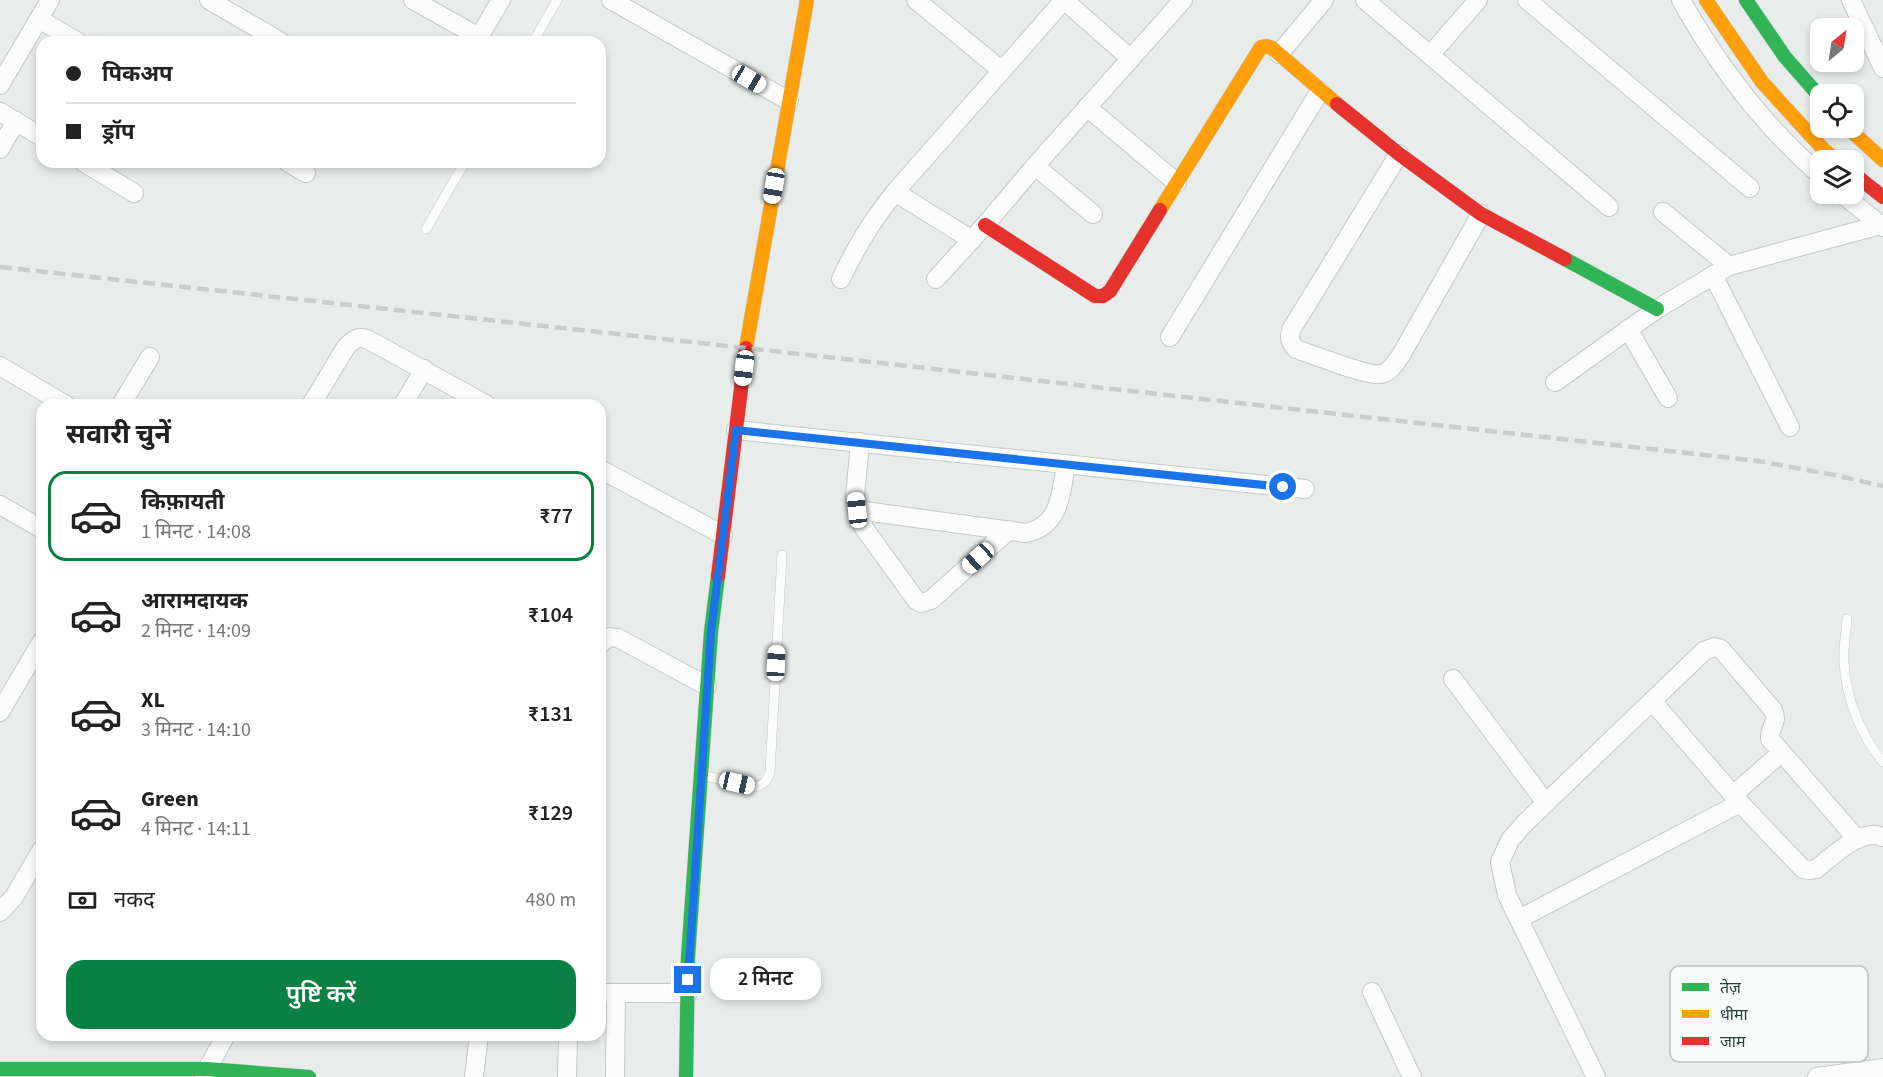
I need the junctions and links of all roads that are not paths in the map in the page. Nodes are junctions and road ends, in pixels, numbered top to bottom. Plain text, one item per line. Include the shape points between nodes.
1 (50, 0) edge
2 (209, 0) edge
3 (413, 0) edge
4 (501, 0) edge
5 (557, 0) edge
6 (611, 0) edge
7 (807, 0) edge
8 (916, 0) edge
9 (1064, 0) edge
10 (1183, 0) edge
11 (1324, 0) edge
12 (1365, 0) edge
13 (1478, 0) edge
14 (1527, 0) edge
15 (1681, 0) edge
16 (1706, 0) edge
17 (1746, 0) edge
18 (1851, 0) edge
19 (39, 19) junction
20 (68, 36) edge
21 (271, 36) edge
22 (472, 36) edge
23 (480, 36) edge
24 (536, 36) edge
25 (1279, 54) junction
26 (1431, 54) junction
27 (1131, 59) junction
28 (1883, 68) edge
29 (1001, 70) junction
30 (0, 85) edge
31 (1810, 85) edge
32 (1320, 91) junction
33 (789, 101) junction
34 (1088, 107) junction
35 (0, 112) edge
36 (16, 121) junction
37 (36, 133) edge
38 (1859, 138) edge
39 (0, 149) edge
40 (1824, 150) edge
41 (1399, 154) junction
42 (1883, 160) edge
43 (1810, 165) edge
44 (1035, 166) junction
45 (93, 168) edge
46 (297, 168) edge
47 (462, 168) edge
48 (306, 173) dead end
49 (1864, 182) edge
50 (1177, 183) junction
51 (1750, 188) dead end
52 (896, 192) junction
53 (134, 193) dead end
54 (1883, 197) edge
55 (1854, 204) edge
56 (1609, 207) dead end
57 (1663, 212) dead end
58 (1093, 214) dead end
59 (1481, 214) junction
60 (985, 225) junction
61 (1882, 226) edge
62 (426, 229) dead end
63 (972, 240) junction
64 (1721, 271) junction
65 (842, 279) dead end
66 (936, 279) dead end
67 (1657, 309) junction
68 (1629, 329) junction
69 (1170, 337) dead end
70 (150, 357) dead end
71 (0, 366) edge
72 (424, 369) junction
73 (1555, 382) dead end
74 (1668, 398) dead end
75 (56, 399) edge
76 (126, 399) edge
77 (315, 399) edge
78 (406, 399) edge
79 (476, 399) edge
80 (1790, 427) dead end
81 (736, 430) junction
82 (860, 442) junction
83 (1066, 464) junction
84 (606, 472) edge
85 (1305, 489) dead end
86 (857, 510) junction
87 (2, 511) edge
88 (36, 526) edge
89 (1009, 530) junction
90 (723, 535) junction
91 (782, 555) dead end
92 (1847, 619) dead end
93 (606, 639) edge
94 (36, 651) edge
95 (1453, 679) dead end
96 (707, 687) junction
97 (1652, 701) junction
98 (0, 712) edge
99 (1781, 753) junction
100 (1883, 762) edge
101 (701, 775) junction
102 (1736, 799) junction
103 (1546, 803) junction
104 (1883, 837) edge
105 (1857, 839) junction
106 (36, 859) edge
107 (0, 912) edge
108 (1518, 919) junction
109 (1372, 992) dead end
110 (608, 993) edge
111 (688, 993) junction
112 (223, 1041) edge
113 (478, 1041) edge
114 (568, 1041) edge
115 (1883, 1068) edge
116 (0, 1069) edge
117 (205, 1073) edge
118 (309, 1077) edge
119 (474, 1077) edge
120 (567, 1077) edge
121 (615, 1077) edge
122 (686, 1077) edge
123 (1412, 1077) edge
124 (1596, 1077) edge
125 (1817, 1077) edge

1 - 19 street
2 - 21 street
3 - 22 street
4 - 23 street
5 - 24 lane
6 - 33 street
7 - 33 main road
8 - 29 street
9 - 27 street
9 - 29 street
10 - 27 street
11 - 25 street
12 - 26 street
13 - 26 street
14 - 51 street
15 - 43 street via 1730,78 1766,122
16 - 40 main road via 1762,82
17 - 31 main road
18 - 28 street
19 - 20 street
19 - 30 street
25 - 32 main road
25 - 50 main road via 1266,46 1256,53
26 - 56 street
27 - 34 street
29 - 52 street
32 - 41 main road
32 - 69 street
33 - 81 main road via 746,348
34 - 44 street
34 - 50 street
35 - 36 street
36 - 37 street
36 - 39 street
38 - 42 main road
41 - 59 main road
41 - 59 street via 1291,330 1289,338 1296,349 1366,372 1380,375 1388,371 1401,355
44 - 58 street
44 - 60 street
45 - 53 street
46 - 48 street
47 - 62 lane
49 - 54 main road
50 - 60 main road via 1110,291 1100,298
52 - 63 street
52 - 65 street via 871,222
55 - 61 street
57 - 64 street
59 - 67 main road
60 - 63 street
61 - 64 street
63 - 66 street
64 - 67 street
64 - 80 street
67 - 68 street
68 - 73 street
68 - 74 street
70 - 76 street
71 - 75 street
72 - 77 street via 359,337 346,347
72 - 78 street
72 - 79 street
81 - 82 street
81 - 90 main road
82 - 83 street
82 - 86 street
83 - 85 street
83 - 89 street via 1059,502 1048,522 1026,533
84 - 90 street
86 - 89 street
86 - 89 street via 864,528 921,603 932,600
87 - 88 street
90 - 96 main road
91 - 101 lane via 767,781 754,787
92 - 100 lane via 1847,690 1858,724
93 - 96 street via 618,639
94 - 98 street
95 - 103 street
96 - 101 main road
97 - 99 street via 1704,651 1721,649 1773,710 1776,717 1770,739
97 - 102 street
97 - 103 street
99 - 102 street
99 - 105 street
101 - 111 main road
102 - 105 street via 1809,870
102 - 108 street
103 - 108 street via 1510,840 1500,862 1507,895
104 - 105 street via 1870,834
106 - 107 street via 14,897
108 - 124 street
109 - 123 street
110 - 111 street
110 - 121 street
111 - 122 main road
112 - 117 street
113 - 119 street
114 - 120 street
115 - 125 street
116 - 117 main road
117 - 118 main road

